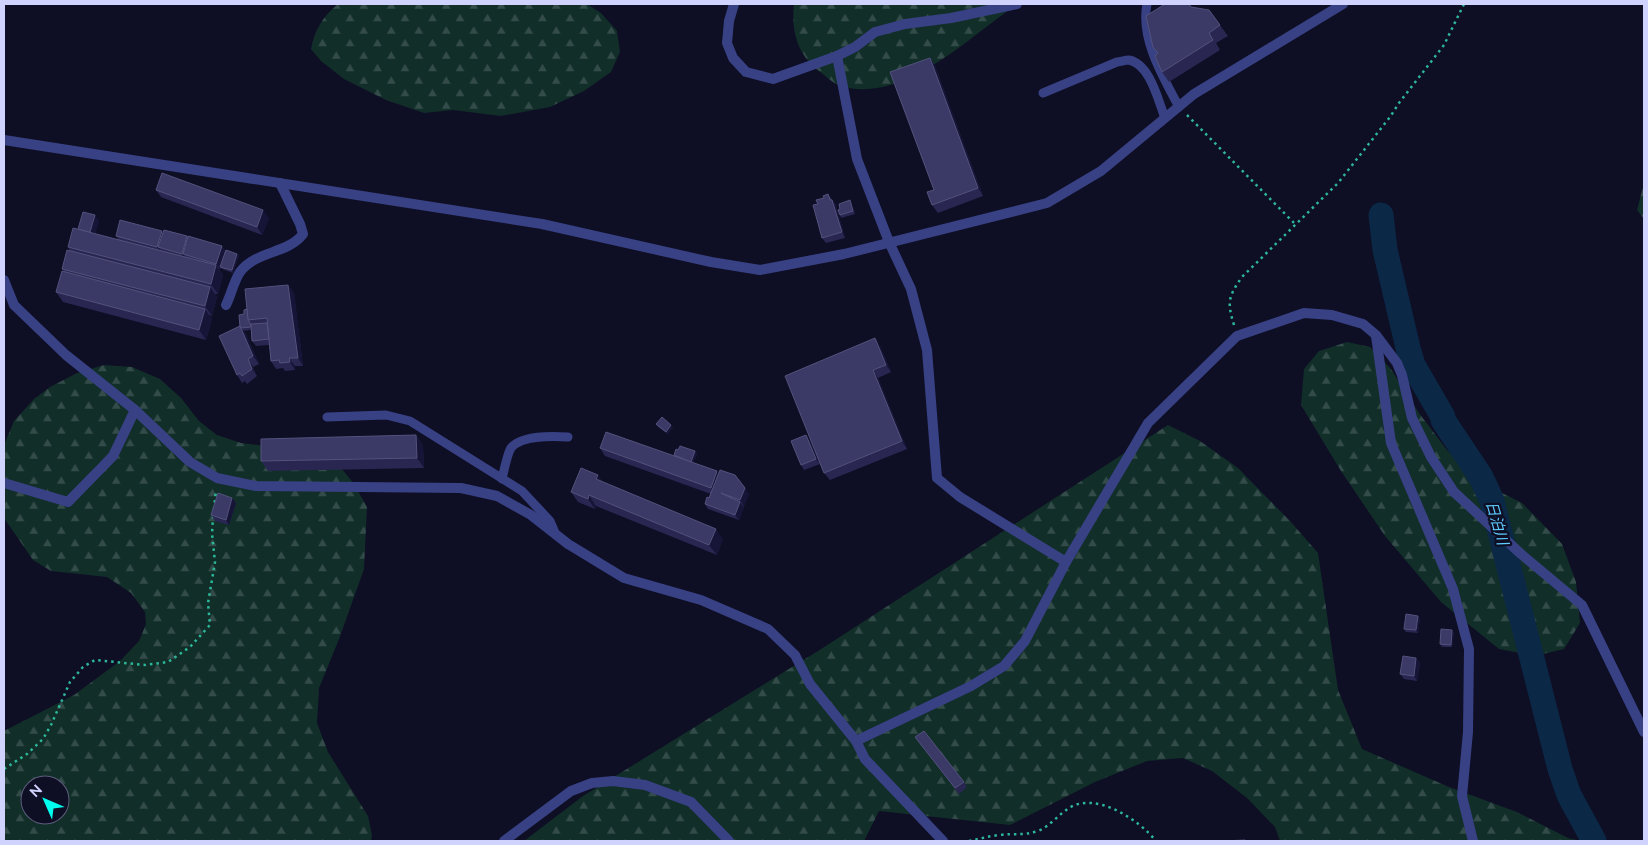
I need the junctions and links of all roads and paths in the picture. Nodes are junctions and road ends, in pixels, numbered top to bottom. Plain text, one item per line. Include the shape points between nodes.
1 (734, 4) edge
2 (1017, 4) edge
3 (1147, 4) edge
4 (1343, 4) edge
5 (1464, 4) edge
6 (837, 56) junction
7 (1043, 93) dead end
8 (1179, 107) junction
9 (1166, 118) junction
10 (4, 140) edge
11 (280, 183) junction
12 (1295, 224) junction
13 (889, 242) junction
14 (4, 280) edge
15 (226, 305) dead end
16 (1376, 335) junction
17 (1237, 336) junction
18 (135, 410) junction
19 (327, 417) dead end
20 (568, 437) dead end
21 (217, 478) junction
22 (502, 479) junction
23 (4, 482) edge
24 (556, 535) junction
25 (1066, 562) junction
26 (1644, 732) edge
27 (856, 741) junction
28 (4, 769) edge
29 (504, 841) edge
30 (729, 841) edge
31 (943, 841) edge
32 (969, 841) edge
33 (1156, 841) edge
34 (1473, 841) edge

1 - 6 street via 728,43 732,58 746,72 773,79
2 - 6 street via 875,32
3 - 8 lane via 1145,24 1158,68
4 - 8 street via 1194,94
5 - 12 path via 1444,45 1390,117 1338,184
6 - 13 street via 857,159
7 - 9 lane via 1128,60 1147,71
8 - 9 street
8 - 12 path
9 - 13 street via 1101,171 1047,204
10 - 11 street
11 - 13 street via 542,224 760,270
11 - 15 street via 303,234 296,242 251,262 240,272
12 - 17 path via 1233,290 1228,308
13 - 25 street via 911,288 927,350 937,478 960,497
14 - 18 street via 14,305 66,355
16 - 17 street via 1363,324 1304,313
16 - 26 street via 1397,363 1412,418 1431,457 1454,492 1582,605
16 - 34 street via 1391,444 1453,589 1469,649 1468,732 1462,796
17 - 25 street via 1148,423
18 - 21 street via 190,462
18 - 23 street via 113,456 68,502
19 - 22 lane via 386,415 410,421
20 - 22 lane via 544,436 518,442 510,448
21 - 24 street via 256,486 461,488 497,496 531,515
21 - 28 path via 212,534 214,562 208,603 210,625 190,647 168,662 145,665 94,660 83,667 70,682 43,739
22 - 24 lane via 522,491 550,520
24 - 27 street via 624,578 701,600 768,629 795,655 810,684
25 - 27 street via 1025,641 1004,666 971,686
27 - 31 street via 865,759
29 - 30 street via 571,791 592,783 613,781 645,785 691,802
32 - 33 path via 1040,830 1071,807 1088,803 1111,807 1132,819

